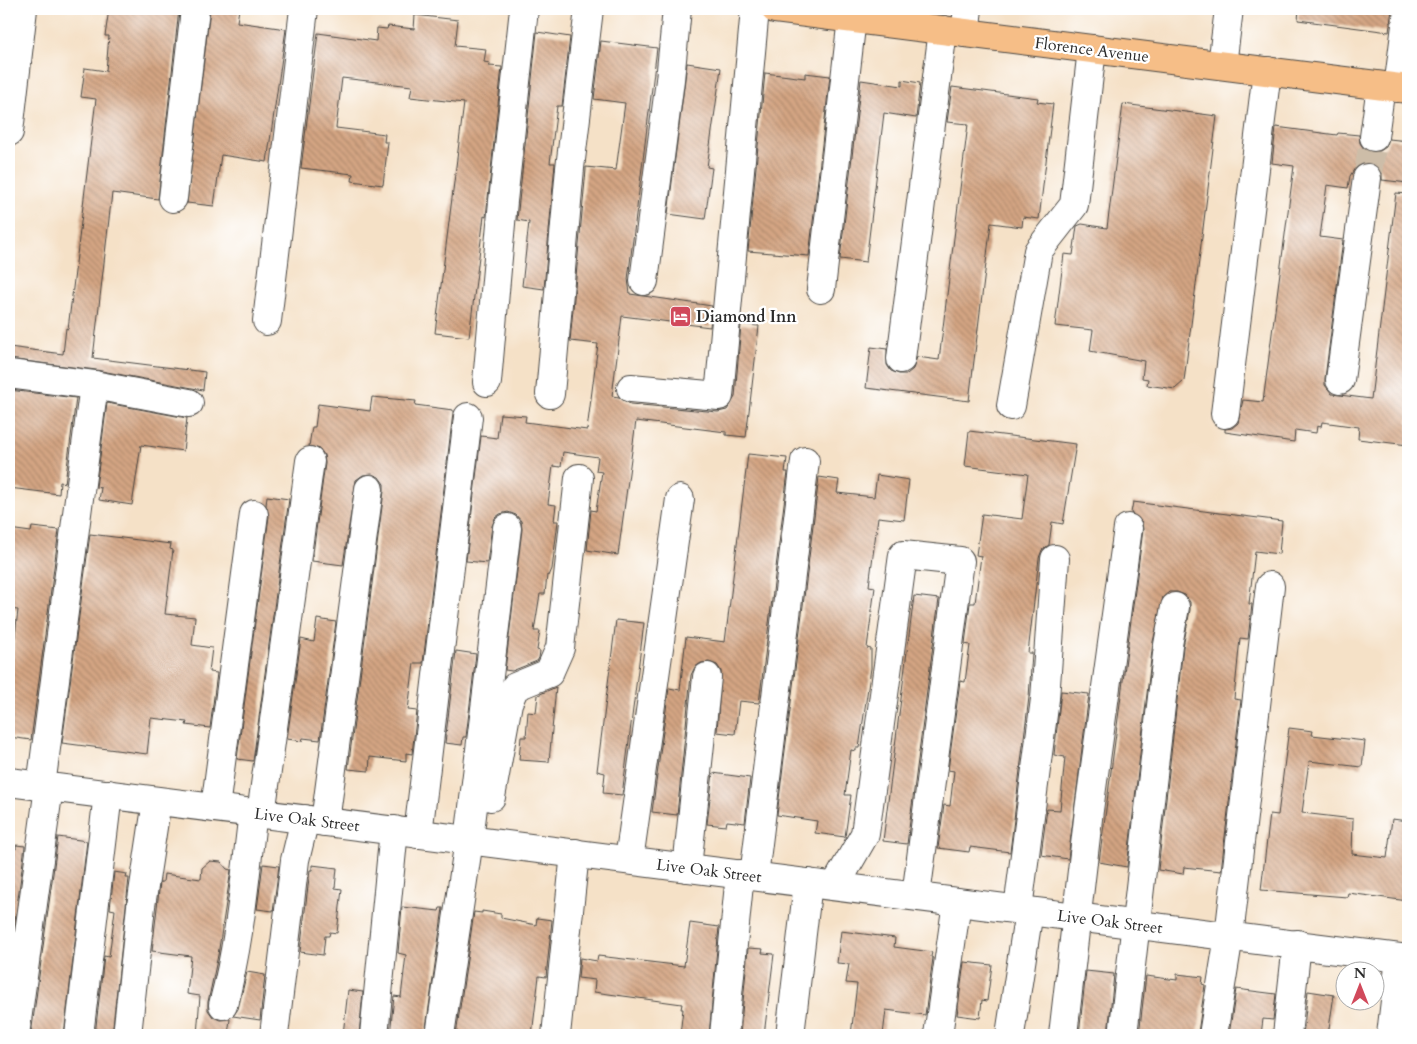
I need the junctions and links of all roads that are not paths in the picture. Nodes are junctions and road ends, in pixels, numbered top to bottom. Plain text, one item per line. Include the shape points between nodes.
1 (23, 9) edge
2 (195, 9) edge
3 (304, 9) edge
4 (524, 9) edge
5 (589, 9) edge
6 (677, 9) edge
7 (755, 9) edge
8 (775, 9) edge
9 (1229, 9) edge
10 (1408, 10) edge
11 (852, 18) junction
12 (959, 24) edge
13 (1092, 49) junction
14 (1222, 65) junction
15 (1267, 71) junction
16 (1396, 88) edge
17 (9, 132) edge
18 (1374, 137) tunnel mouth
19 (1367, 178) tunnel mouth
20 (173, 198) dead end
21 (644, 281) dead end
22 (822, 289) dead end
23 (267, 322) dead end
24 (901, 358) dead end
25 (9, 374) edge
26 (1340, 380) dead end
27 (487, 382) dead end
28 (94, 385) junction
29 (631, 388) dead end
30 (550, 394) dead end
31 (189, 403) dead end
32 (1011, 406) dead end
33 (1225, 414) dead end
34 (468, 417) dead end
35 (310, 461) dead end
36 (805, 462) dead end
37 (579, 478) dead end
38 (369, 489) dead end
39 (680, 499) dead end
40 (254, 514) dead end
41 (507, 528) dead end
42 (1128, 528) dead end
43 (1055, 559) dead end
44 (1270, 586) dead end
45 (1175, 607) dead end
46 (707, 677) dead end
47 (9, 782) edge
48 (45, 786) junction
49 (108, 794) junction
50 (157, 801) junction
51 (215, 808) junction
52 (257, 813) junction
53 (315, 820) junction
54 (407, 832) junction
55 (477, 841) junction
56 (576, 853) junction
57 (629, 860) junction
58 (687, 868) junction
59 (747, 875) junction
60 (808, 883) junction
61 (835, 886) junction
62 (916, 896) junction
63 (957, 902) junction
64 (1023, 910) junction
65 (1076, 917) junction
66 (1137, 924) junction
67 (1228, 936) junction
68 (1297, 944) junction
69 (1404, 958) edge
70 (223, 1005) dead end
71 (16, 1035) edge
72 (79, 1035) edge
73 (127, 1035) edge
74 (274, 1035) edge
75 (374, 1035) edge
76 (440, 1035) edge
77 (556, 1035) edge
78 (724, 1035) edge
79 (790, 1035) edge
80 (938, 1035) edge
81 (1010, 1035) edge
82 (1063, 1035) edge
83 (1123, 1035) edge
84 (1213, 1035) edge
85 (1288, 1035) edge
86 (1391, 1035) edge

1 - 17 street
2 - 20 street
3 - 23 street
4 - 27 street
5 - 30 street via 570,168
6 - 21 street
7 - 29 street via 719,396
8 - 11 main road, Florence Avenue
9 - 14 street
10 - 16 street
11 - 12 main road, Florence Avenue
11 - 22 street
12 - 13 main road, Florence Avenue
12 - 24 street
13 - 14 main road, Florence Avenue
13 - 32 street via 1074,204 1038,251
14 - 15 main road, Florence Avenue
15 - 16 main road, Florence Avenue
15 - 33 street
16 - 18 street
19 - 26 street
25 - 28 street
28 - 31 street
28 - 48 street
34 - 54 street
35 - 52 street
36 - 59 street
37 - 55 street via 560,648 549,673 515,687 508,703
38 - 53 street
39 - 57 street
40 - 51 street
41 - 55 street
42 - 65 street
43 - 64 street via 1045,699
44 - 67 street
45 - 66 street
46 - 58 street
47 - 48 street, Live Oak Street
48 - 49 street, Live Oak Street
48 - 71 street
49 - 50 street, Live Oak Street
49 - 72 street
50 - 51 street, Live Oak Street
50 - 73 street via 141,906
51 - 52 street, Live Oak Street
52 - 53 street, Live Oak Street
52 - 70 street via 231,976
53 - 54 street, Live Oak Street
53 - 74 street via 295,860
54 - 55 street, Live Oak Street
54 - 75 street
55 - 56 street, Live Oak Street
55 - 76 street
56 - 57 street, Live Oak Street
56 - 77 street
57 - 58 street, Live Oak Street
58 - 59 street, Live Oak Street
59 - 60 street, Live Oak Street
59 - 78 street
60 - 61 street, Live Oak Street
60 - 79 street
61 - 62 street, Live Oak Street
61 - 62 street via 865,834 903,555 960,561
62 - 63 street, Live Oak Street
63 - 64 street, Live Oak Street
63 - 80 street
64 - 65 street, Live Oak Street
64 - 81 street
65 - 66 street, Live Oak Street
65 - 82 street
66 - 67 street, Live Oak Street
66 - 83 street
67 - 68 street, Live Oak Street
67 - 84 street
68 - 69 street, Live Oak Street
68 - 85 street
69 - 86 street

